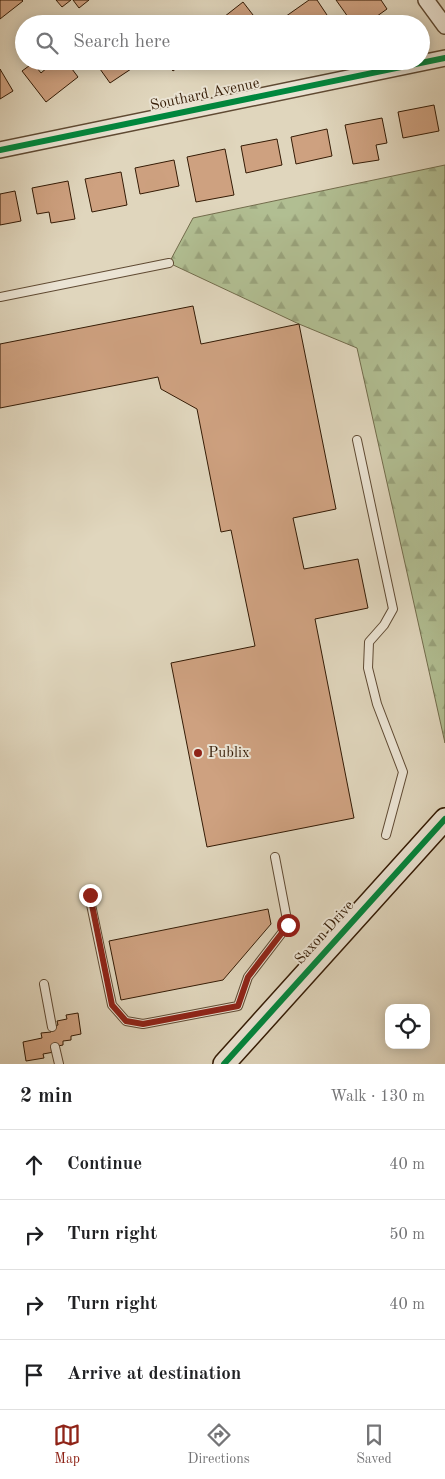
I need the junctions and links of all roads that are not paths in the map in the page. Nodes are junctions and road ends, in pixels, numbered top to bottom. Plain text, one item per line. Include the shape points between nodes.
1 (426, 0) edge
2 (445, 26) edge
3 (445, 58) edge
4 (430, 61) edge
5 (387, 70) edge
6 (0, 150) edge
7 (169, 263) dead end
8 (0, 298) edge
9 (357, 440) dead end
10 (445, 819) edge
11 (386, 835) dead end
12 (274, 857) dead end
13 (90, 895) dead end
14 (44, 984) dead end
15 (52, 1027) dead end
16 (55, 1047) dead end
17 (59, 1064) edge
18 (224, 1064) edge

1 - 2 street
3 - 4 street, Southard Avenue
5 - 6 street, Southard Avenue
7 - 8 lane
9 - 11 lane via 393,610 369,642 368,668 377,704 403,772
10 - 18 street, Saxon Drive
12 - 13 lane via 288,925 248,977 238,1006 143,1024 126,1021 112,1005
14 - 15 lane
16 - 17 lane

